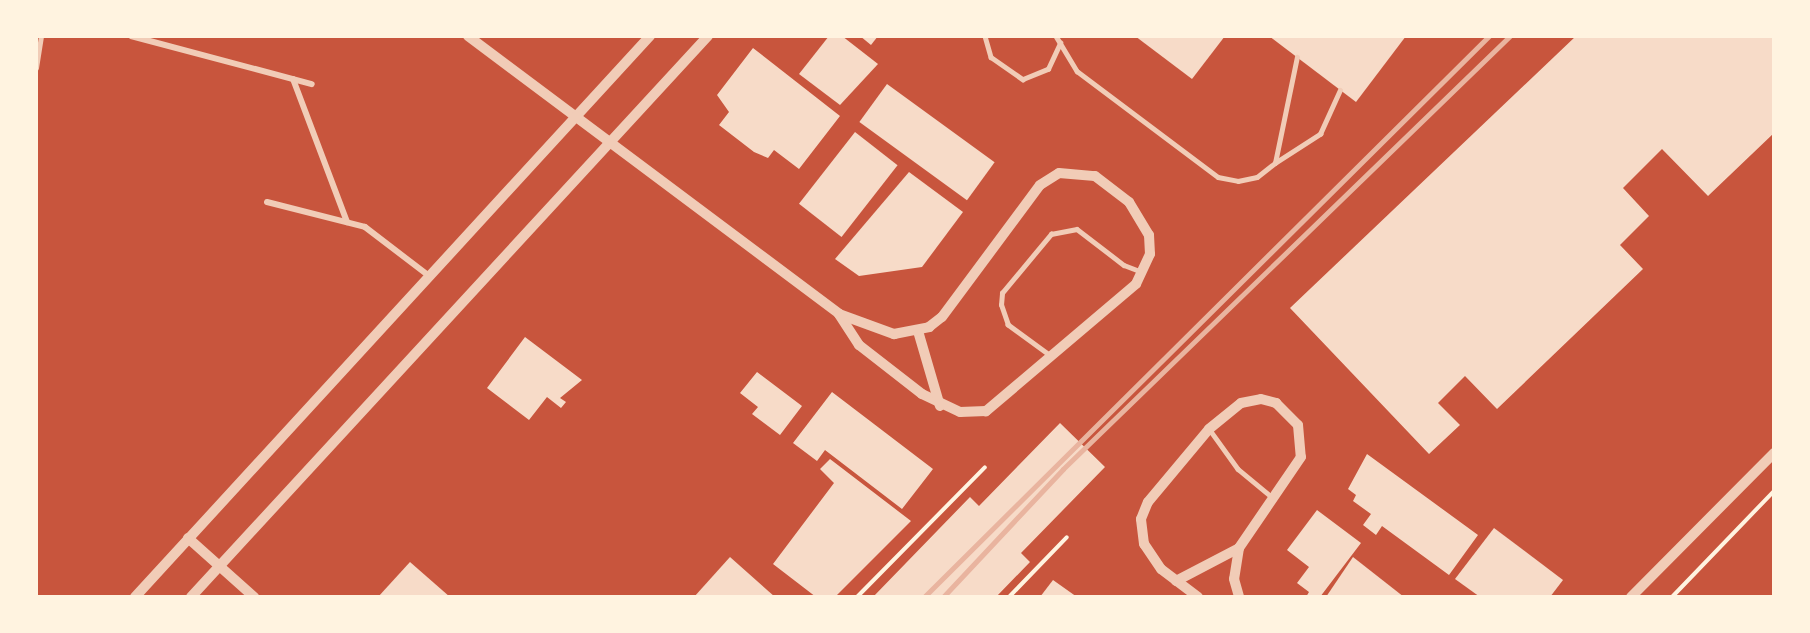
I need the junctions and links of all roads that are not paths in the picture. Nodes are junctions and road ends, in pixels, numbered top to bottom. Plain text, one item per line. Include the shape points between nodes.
1 (41, 36) edge
2 (131, 36) edge
3 (468, 36) edge
4 (650, 36) edge
5 (708, 36) edge
6 (985, 36) edge
7 (1056, 36) edge
8 (1060, 43) junction
9 (1297, 57) dead end
10 (36, 68) edge
11 (293, 79) junction
12 (312, 84) dead end
13 (1340, 90) dead end
14 (576, 114) junction
15 (611, 142) junction
16 (1275, 163) junction
17 (267, 202) dead end
18 (347, 222) junction
19 (1143, 272) junction
20 (429, 276) junction
21 (839, 314) junction
22 (918, 331) junction
23 (1054, 358) junction
24 (940, 406) junction
25 (1209, 429) junction
26 (1774, 453) edge
27 (1275, 499) junction
28 (188, 538) junction
29 (1239, 548) junction
30 (220, 567) junction
31 (1176, 581) junction
32 (135, 597) edge
33 (191, 597) edge
34 (254, 597) edge
35 (1198, 597) edge
36 (1239, 597) edge
37 (1630, 597) edge

1 - 10 lane
2 - 11 street
3 - 14 street
4 - 14 street
5 - 15 street
6 - 8 lane via 991,57 1023,79 1048,69
7 - 8 lane
8 - 16 lane via 1077,71 1218,177 1257,177
9 - 16 lane
11 - 12 street
11 - 18 street
13 - 16 lane via 1320,134
14 - 15 street
14 - 20 street
15 - 21 street
15 - 30 street
17 - 18 street
18 - 20 street via 364,227
19 - 22 street via 1149,236 1140,216 1095,176 1059,173 1040,185 942,317
19 - 23 street
19 - 23 lane via 1124,265 1077,229 1051,234 1002,293 1001,305 1008,325
20 - 28 street
21 - 22 street via 894,334
21 - 24 street via 859,345
22 - 24 street
23 - 24 street via 986,411
25 - 27 lane via 1238,469
25 - 27 street via 1241,403 1261,399 1290,414 1302,443 1301,457
25 - 31 street via 1152,497 1141,519 1144,544
26 - 37 street
27 - 29 street
28 - 30 street
28 - 32 street
29 - 31 street
29 - 36 street via 1234,579
30 - 33 street
30 - 34 street
31 - 35 street

